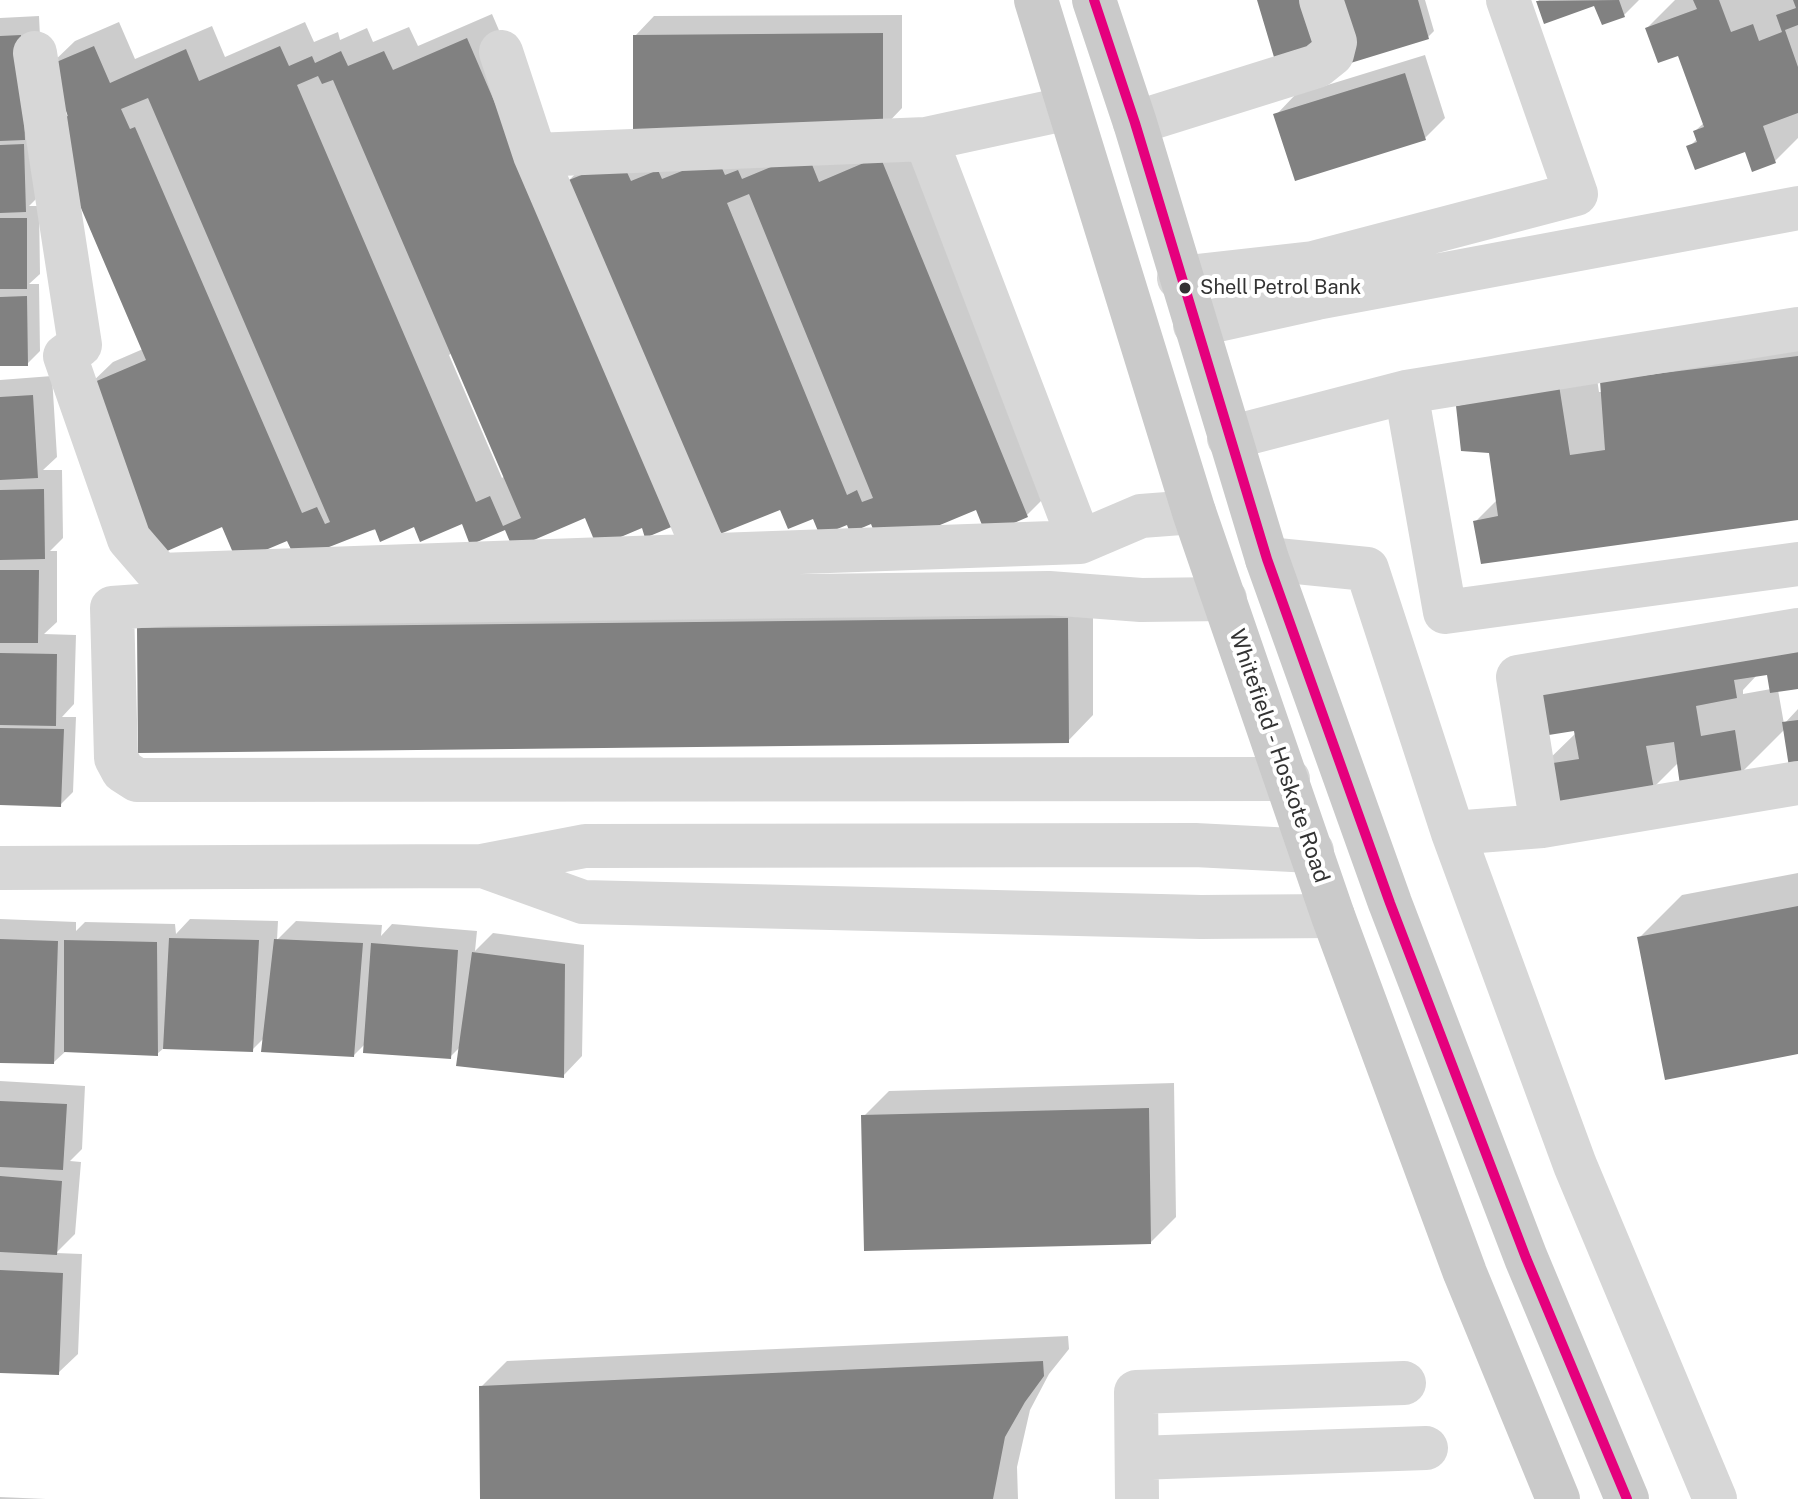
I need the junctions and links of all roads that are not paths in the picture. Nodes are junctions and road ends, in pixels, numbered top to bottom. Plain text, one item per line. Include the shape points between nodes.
1 (1036, 0) edge
2 (1094, 0) edge
3 (1321, 0) edge
4 (1508, 0) edge
5 (501, 52) dead end
6 (35, 53) dead end
7 (1069, 108) junction
8 (1135, 123) junction
9 (926, 139) junction
10 (535, 155) junction
11 (1798, 208) edge
12 (1179, 278) junction
13 (1195, 325) junction
14 (1798, 329) edge
15 (1406, 392) junction
16 (1229, 438) junction
17 (1194, 512) junction
18 (1080, 542) junction
19 (707, 556) junction
20 (1267, 559) junction
21 (1798, 564) edge
22 (1225, 599) junction
23 (1798, 630) edge
24 (1288, 779) junction
25 (1798, 783) edge
26 (1540, 809) junction
27 (1450, 820) junction
28 (1312, 851) junction
29 (481, 866) junction
30 (0, 868) edge
31 (1333, 916) junction
32 (1404, 1383) dead end
33 (1426, 1448) dead end
34 (1606, 1451) junction
35 (1137, 1479) edge
36 (1554, 1488) edge
37 (1627, 1499) edge
38 (1715, 1499) edge

1 - 7 main road, Whitefield - Hoskote Road
2 - 8 main road
3 - 8 street via 1335,42 1332,54 1317,66
4 - 12 street via 1576,194 1313,263
5 - 10 street
6 - 19 street via 80,345 65,356 129,539 160,575
7 - 9 street
7 - 17 main road, Whitefield - Hoskote Road
8 - 12 main road
9 - 10 street
9 - 18 street
10 - 19 street
11 - 13 street
12 - 13 main road
13 - 16 main road
14 - 15 street
15 - 16 street
15 - 21 street via 1445,612
16 - 20 main road
17 - 18 street via 1141,516
17 - 22 main road, Whitefield - Hoskote Road
18 - 19 street
20 - 27 street via 1367,569
20 - 34 main road via 1395,918
22 - 24 main road, Whitefield - Hoskote Road
22 - 24 street via 1049,593 112,608 116,758 137,780
23 - 26 street via 1518,677
24 - 28 main road, Whitefield - Hoskote Road
25 - 26 street
26 - 27 street
27 - 38 street via 1575,1165
28 - 29 street via 1195,845 585,846
28 - 31 main road, Whitefield - Hoskote Road
29 - 30 street
29 - 31 street via 583,902
31 - 36 main road, Whitefield - Hoskote Road via 1465,1273
32 - 35 street via 1136,1392
33 - 35 street
34 - 36 main road
34 - 37 main road

